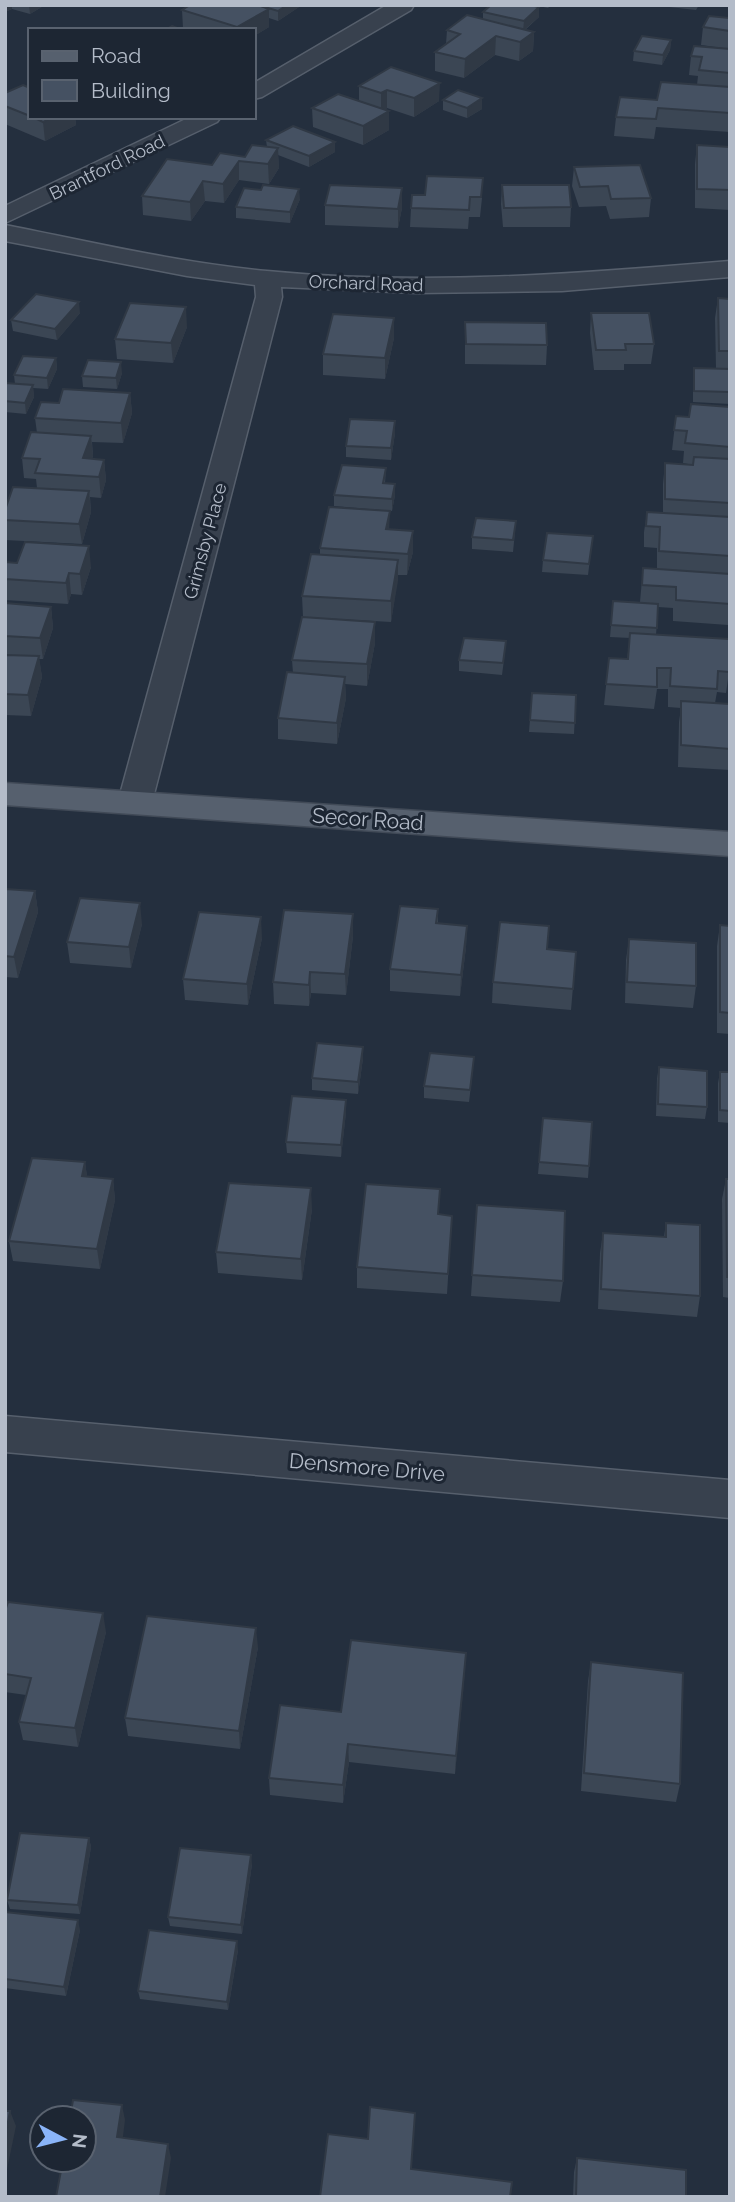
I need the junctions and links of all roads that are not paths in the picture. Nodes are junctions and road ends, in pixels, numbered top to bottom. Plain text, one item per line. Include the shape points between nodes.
1 (402, 5) edge
2 (256, 91) edge
3 (205, 119) edge
4 (5, 216) edge
5 (5, 233) edge
6 (730, 269) edge
7 (268, 279) junction
8 (5, 794) edge
9 (135, 802) junction
10 (730, 844) edge
11 (5, 1434) edge
12 (730, 1499) edge

1 - 2 street
3 - 4 street, Brantford Road
5 - 7 street, Orchard Road via 104,254
6 - 7 street, Orchard Road via 562,283 416,285
7 - 9 street, Grimsby Place via 269,298
8 - 9 main road, Secor Road
9 - 10 main road, Secor Road
11 - 12 street, Densmore Drive

